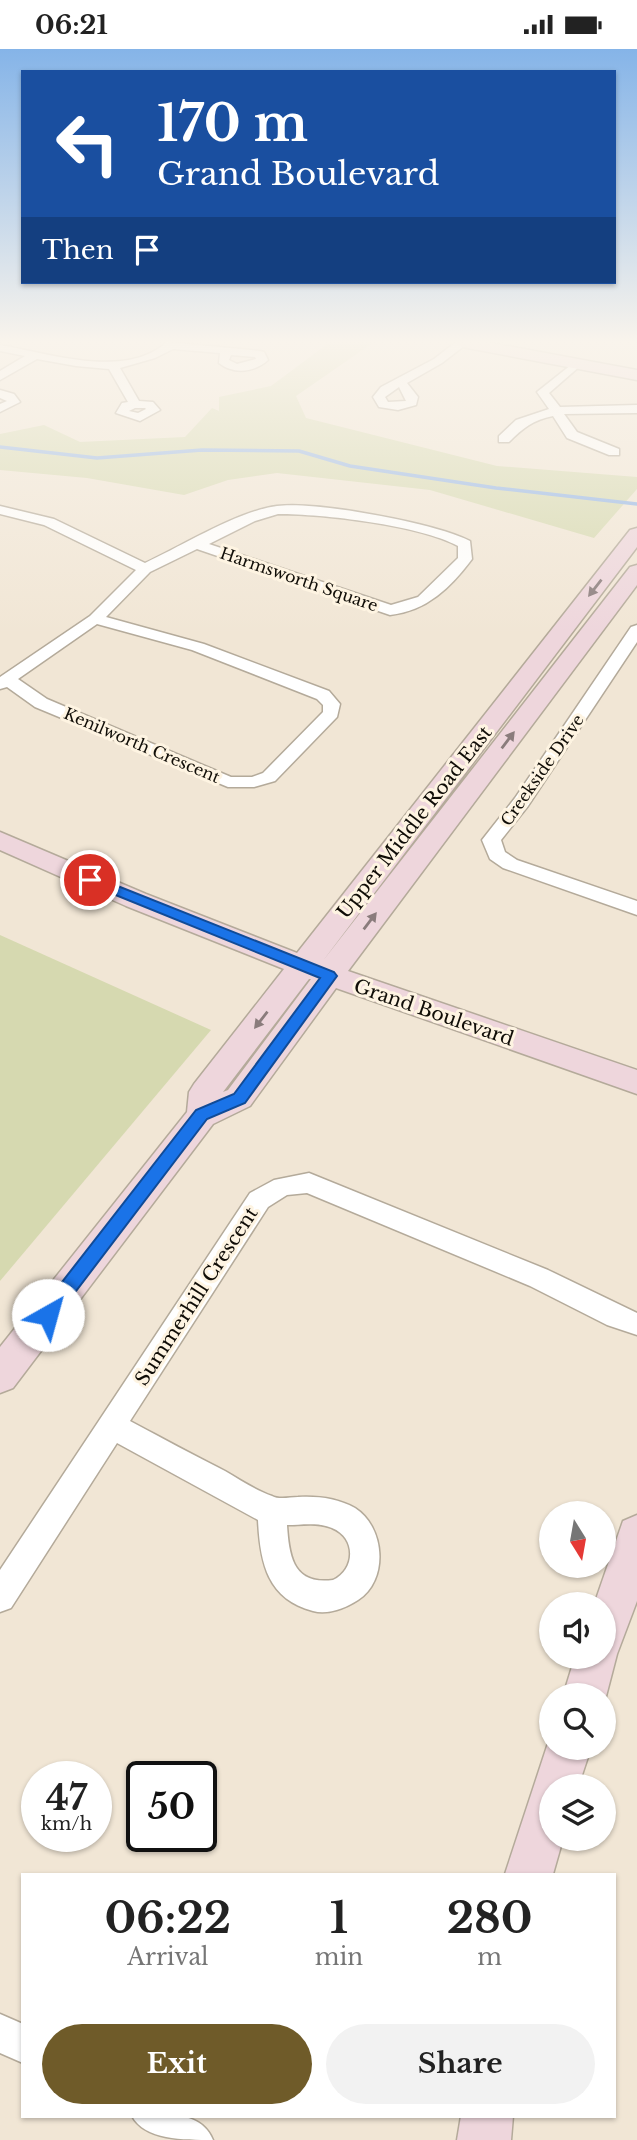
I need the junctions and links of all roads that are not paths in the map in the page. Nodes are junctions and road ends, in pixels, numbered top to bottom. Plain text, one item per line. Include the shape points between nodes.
1 (583, 440) edge
2 (614, 452) dead end
3 (0, 510) edge
4 (637, 534) edge
5 (196, 544) junction
6 (145, 569) junction
7 (637, 571) edge
8 (95, 619) junction
9 (637, 630) edge
10 (4, 682) edge
11 (0, 840) edge
12 (637, 908) edge
13 (316, 971) junction
14 (637, 1082) edge
15 (637, 1324) edge
16 (0, 1376) edge
17 (111, 1425) junction
18 (272, 1512) dead end
19 (637, 1535) edge
20 (0, 1597) edge
21 (616, 1601) edge
22 (539, 1840) edge
23 (529, 1873) edge
24 (0, 2032) edge
25 (21, 2044) edge
26 (154, 2118) edge
27 (487, 2118) edge
28 (194, 2140) edge
29 (484, 2140) edge

1 - 2 street
3 - 6 street via 49,522
4 -> 13 main road, Upper Middle Road East
5 - 5 street, Harmsworth Square via 390,610 419,604 465,559 465,544 448,535 308,510 277,510 250,518
5 - 6 street, Harmsworth Square
6 - 8 street, Harmsworth Square
13 -> 7 main road, Upper Middle Road East
8 - 10 street, Harmsworth Square
8 - 10 street, Kenilworth Crescent via 198,647 323,695 332,704 331,713 269,777 228,782 41,703
9 - 12 street, Creekside Drive via 522,802 491,839 496,855 510,863
11 - 13 main road, Grand Boulevard
13 - 14 main road, Grand Boulevard
13 - 16 main road, Upper Middle Road East via 239,1098 202,1115
15 - 17 street, Summerhill Crescent via 539,1278 335,1194 291,1183 272,1189 259,1200
17 - 18 street
17 - 20 street, Summerhill Crescent
19 - 21 main road
22 - 23 main road
24 - 25 street
26 - 28 street
27 - 29 main road

